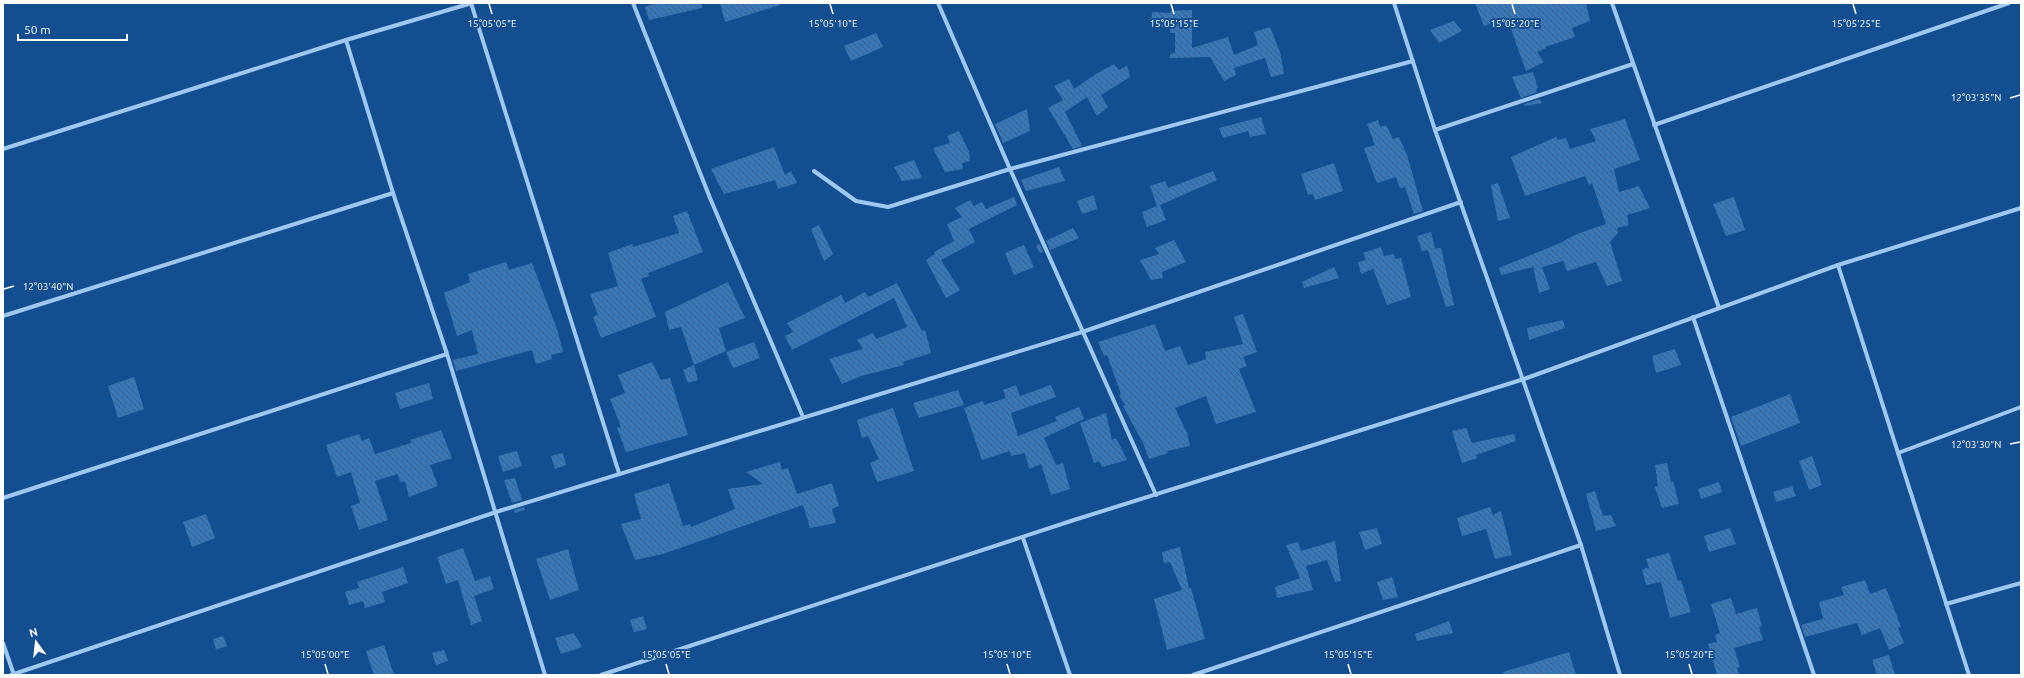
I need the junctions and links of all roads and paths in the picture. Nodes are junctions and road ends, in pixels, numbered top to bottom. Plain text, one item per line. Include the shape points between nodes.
1 (472, 3) edge
2 (633, 3) edge
3 (938, 3) edge
4 (1394, 3) edge
5 (1612, 3) edge
6 (2009, 3) edge
7 (346, 40) junction
8 (1413, 61) junction
9 (1633, 64) junction
10 (1654, 125) junction
11 (1435, 130) junction
12 (3, 149) edge
13 (1010, 169) junction
14 (814, 171) dead end
15 (393, 193) junction
16 (1461, 202) junction
17 (2021, 208) edge
18 (1838, 265) junction
19 (1719, 308) junction
20 (3, 316) edge
21 (1693, 317) junction
22 (1082, 332) junction
23 (447, 354) junction
24 (1524, 379) junction
25 (2021, 407) edge
26 (803, 417) junction
27 (1898, 453) junction
28 (619, 473) junction
29 (1156, 495) junction
30 (3, 498) edge
31 (496, 512) junction
32 (1023, 538) junction
33 (1581, 545) junction
34 (2021, 583) edge
35 (1946, 604) junction
36 (3, 643) edge
37 (13, 675) edge
38 (545, 675) edge
39 (601, 675) edge
40 (1070, 675) edge
41 (1193, 675) edge
42 (1620, 675) edge
43 (1814, 675) edge
44 (1969, 675) edge

1 - 7 street
1 - 28 street
2 - 26 street via 710,198
3 - 13 street
4 - 8 street
5 - 9 street
6 - 10 street
7 - 12 street
7 - 15 street
8 - 11 street
8 - 13 street
9 - 10 street
9 - 11 street
10 - 19 street
11 - 16 street
13 - 14 street via 888,207 856,201
13 - 22 street
15 - 20 street
15 - 23 street
16 - 22 street
16 - 24 street
17 - 18 street
18 - 19 street
18 - 27 street
19 - 21 street
21 - 24 street
21 - 43 street
22 - 26 street
22 - 29 street
23 - 30 street
23 - 31 street
24 - 29 street
24 - 33 street
25 - 27 street
26 - 28 street
27 - 35 street
28 - 31 street
29 - 32 street
31 - 37 street
31 - 38 street
32 - 39 street
32 - 40 street
33 - 41 street
33 - 42 street
34 - 35 street
35 - 44 street
36 - 37 street

